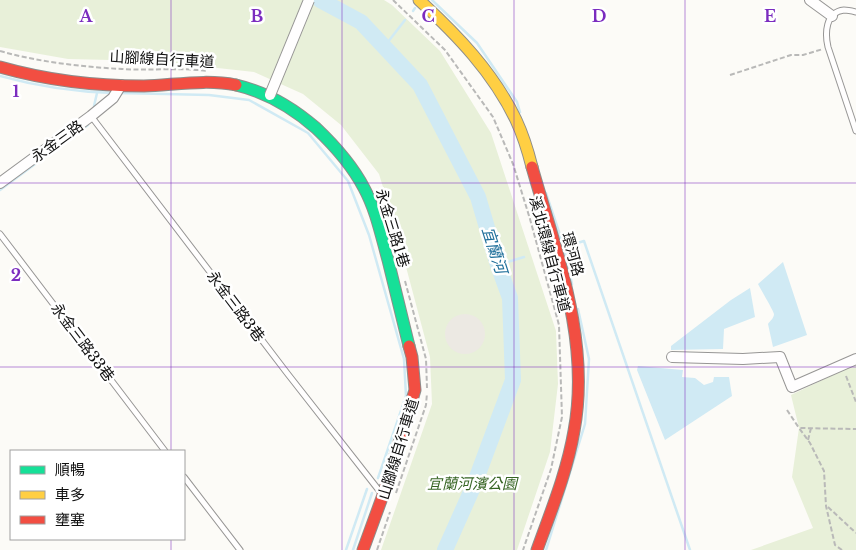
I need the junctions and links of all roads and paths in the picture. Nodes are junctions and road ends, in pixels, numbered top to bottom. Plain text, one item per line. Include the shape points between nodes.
1 (309, 0) edge
2 (393, 0) edge
3 (419, 0) edge
4 (810, 0) edge
5 (856, 12) edge
6 (832, 16) junction
7 (828, 47) junction
8 (0, 51) edge
9 (0, 67) edge
10 (214, 72) dead end
11 (730, 75) dead end
12 (121, 85) junction
13 (270, 95) junction
14 (91, 116) junction
15 (856, 132) edge
16 (0, 183) edge
17 (0, 234) edge
18 (405, 279) dead end
19 (672, 357) dead end
20 (856, 359) edge
21 (846, 376) dead end
22 (856, 402) edge
23 (787, 410) dead end
24 (799, 428) junction
25 (811, 428) junction
26 (856, 429) edge
27 (808, 440) junction
28 (164, 450) edge
29 (185, 478) edge
30 (382, 495) junction
31 (395, 498) dead end
32 (826, 506) junction
33 (392, 507) dead end
34 (856, 533) edge
35 (240, 550) edge
36 (363, 550) edge
37 (377, 550) edge
38 (523, 550) edge
39 (537, 550) edge
40 (842, 550) edge

1 - 13 street, bridge
2 - 38 path, 溪北環線自行車道 via 445,50 493,116 513,164 559,325 562,417 551,469
3 - 39 street, 環河路 via 454,31 488,74 518,124 561,266 576,332 580,376 577,413 570,450
4 - 6 street
5 - 6 lane via 842,10
6 - 7 lane via 825,35
7 - 11 path
7 - 15 lane
8 - 10 path, 山腳線自行車道 via 124,69 186,68
9 - 12 street, 永金三路1巷 via 59,79
12 - 13 street, 永金三路1巷 via 217,83
12 - 14 street, 永金三路 via 113,98
13 - 30 street, 永金三路1巷 via 305,118 333,144 364,184 374,208 412,356 415,390
14 - 16 street, 永金三路
14 - 30 lane, 永金三路3巷
17 - 28 lane, 永金三路33巷
18 - 31 path, 山腳線自行車道 via 426,359 426,405
19 - 20 street via 780,357 792,387
21 - 22 path
23 - 24 path
24 - 25 path
24 - 27 path
25 - 26 path
25 - 27 path
27 - 32 path via 824,471
29 - 35 lane
30 - 36 street, 永金三路1巷
32 - 34 path
32 - 40 path via 835,545
33 - 37 path, 山腳線自行車道

